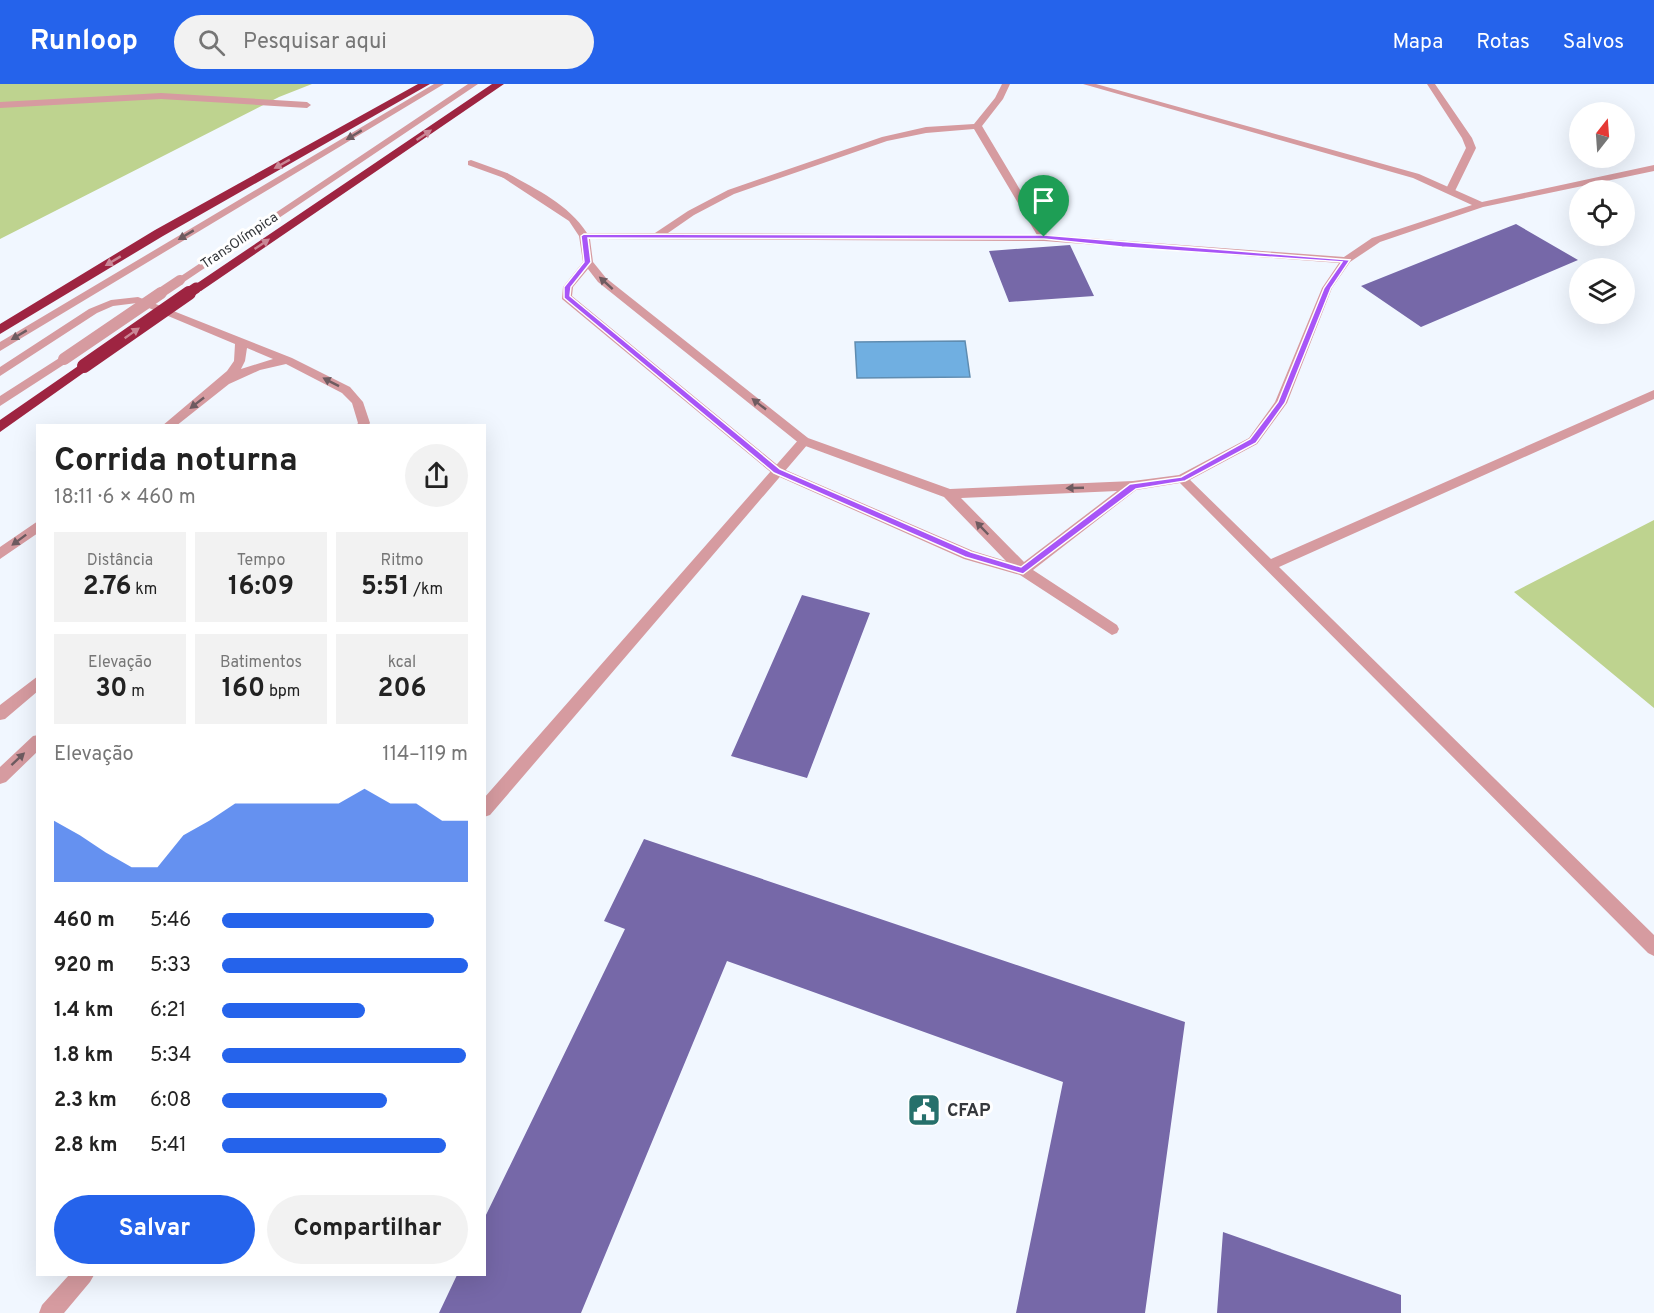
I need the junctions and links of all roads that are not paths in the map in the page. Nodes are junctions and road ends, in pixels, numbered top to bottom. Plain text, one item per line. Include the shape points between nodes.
1 (424, 84) edge
2 (440, 84) edge
3 (474, 84) edge
4 (498, 84) edge
5 (1006, 84) edge
6 (1086, 84) edge
7 (1431, 84) edge
8 (0, 105) edge
9 (307, 105) dead end
10 (977, 126) junction
11 (471, 163) dead end
12 (1654, 168) edge
13 (1450, 191) junction
14 (1481, 205) junction
15 (584, 236) junction
16 (658, 236) junction
17 (1044, 237) junction
18 (1346, 260) junction
19 (588, 262) junction
20 (62, 291) junction
21 (0, 317) edge
22 (0, 330) edge
23 (241, 343) junction
24 (0, 347) edge
25 (288, 360) junction
26 (0, 372) edge
27 (216, 388) junction
28 (1654, 394) edge
29 (0, 402) edge
30 (171, 424) edge
31 (363, 424) edge
32 (0, 427) edge
33 (804, 441) junction
34 (777, 471) junction
35 (1182, 479) junction
36 (1133, 486) junction
37 (949, 494) junction
38 (36, 527) edge
39 (0, 554) edge
40 (1271, 565) junction
41 (1023, 570) junction
42 (1112, 629) dead end
43 (36, 684) edge
44 (0, 714) edge
45 (36, 743) edge
46 (0, 777) edge
47 (486, 808) edge
48 (1654, 947) edge
49 (82, 1276) edge
50 (50, 1313) edge

1 -> 20 highway
2 -> 24 street, TransOlímpica
3 - 29 street, TransOlímpica, bridge
32 -> 4 highway, TransOlímpica, bridge via 196,288
5 - 10 street
6 - 13 street via 1416,176
7 - 13 street via 1471,148
8 - 9 street via 160,96
10 - 16 street via 926,130 885,140 731,192
10 - 17 street
11 - 15 street via 504,175 547,200 573,219
12 - 14 street
13 - 14 street
14 - 18 street via 1376,240
15 - 16 street
15 - 19 street
16 - 17 street
17 - 18 street
18 - 35 street via 1327,288 1281,403 1253,441
33 -> 19 street via 602,280
19 - 34 street via 568,287 566,297
20 - 21 highway
20 - 22 highway
23 - 25 street
23 - 26 street via 138,300 127,299 93,311
23 - 27 street via 237,366
25 - 27 street via 246,370
31 -> 25 street via 357,402 346,390
27 -> 30 street
28 - 40 street
33 - 34 street
33 - 37 street
34 - 41 street via 969,555
34 - 47 street
35 - 36 street
35 - 40 street
36 -> 37 street
36 - 41 street
41 -> 37 street
38 -> 39 street
40 - 48 street
41 - 42 street
43 - 44 street
46 -> 45 street
49 - 50 street

